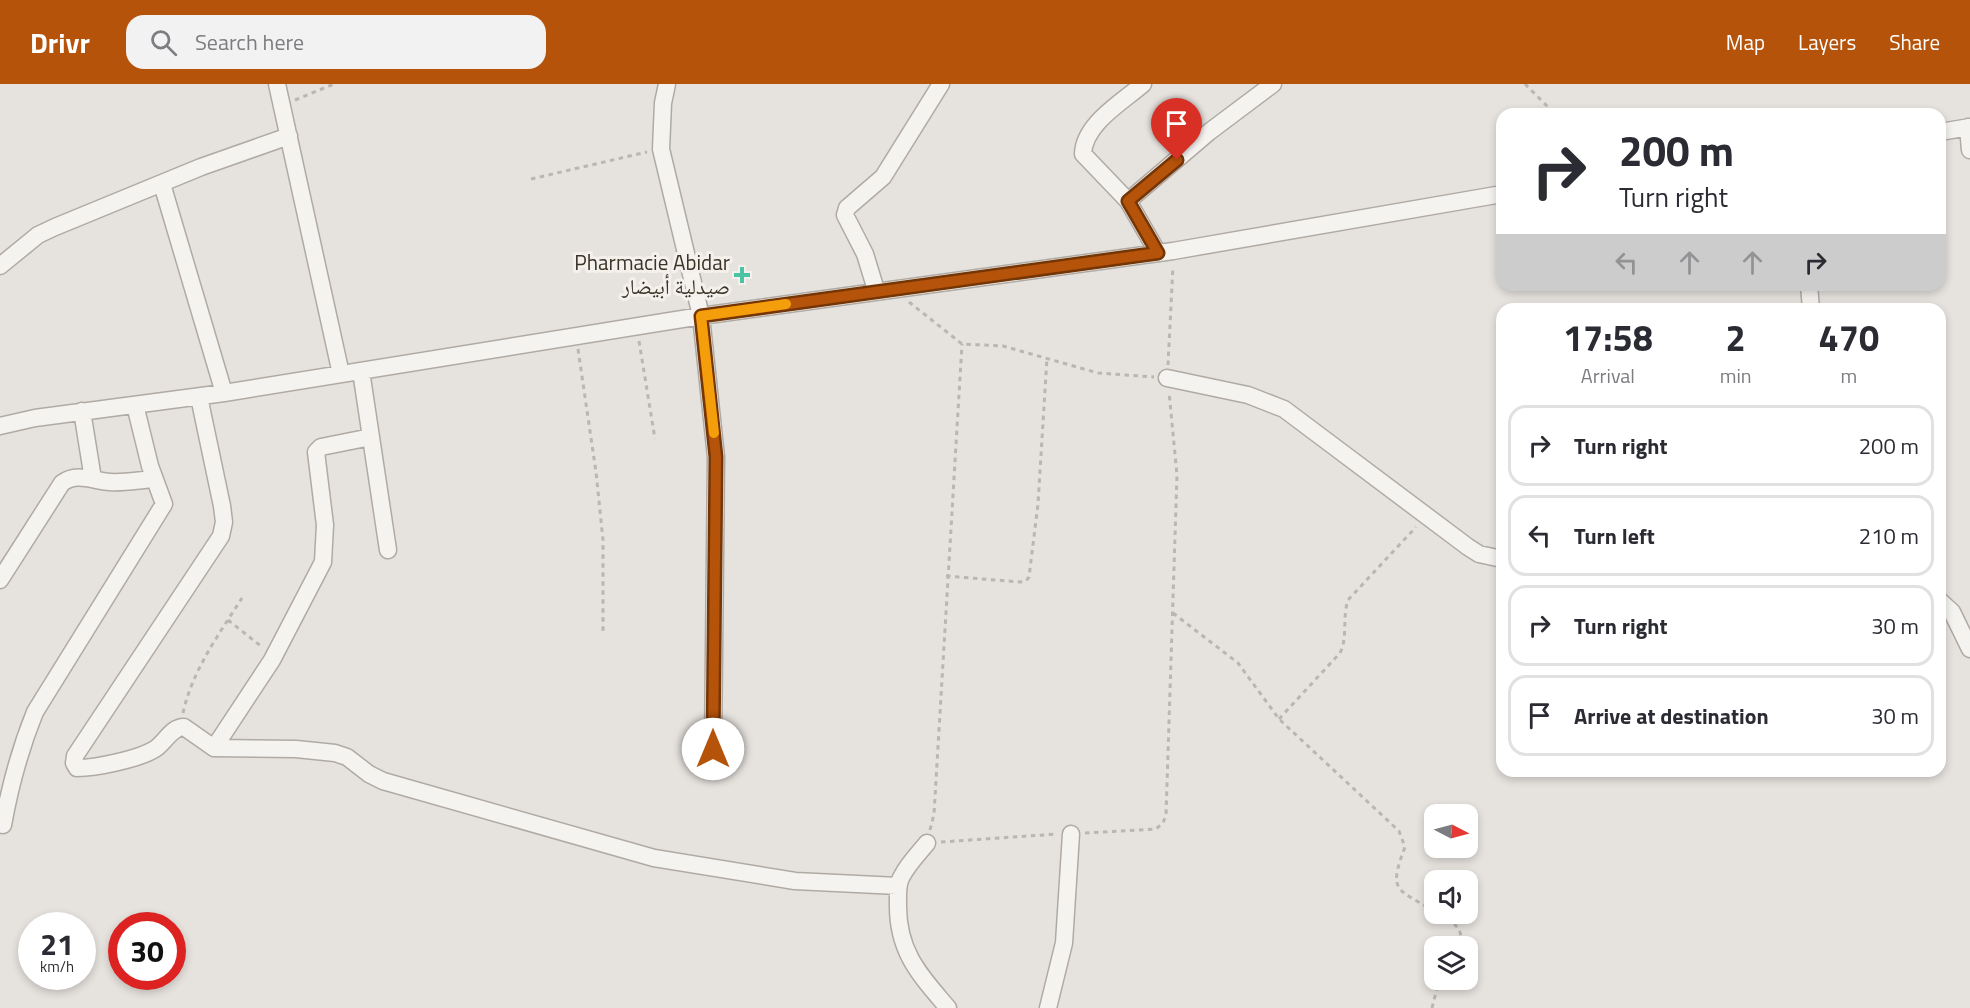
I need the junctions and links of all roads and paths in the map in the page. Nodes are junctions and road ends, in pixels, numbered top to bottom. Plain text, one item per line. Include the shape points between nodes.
1 (277, 84) edge
2 (334, 84) edge
3 (667, 84) edge
4 (941, 84) edge
5 (1143, 84) edge
6 (1273, 84) edge
7 (1525, 84) edge
8 (282, 106) junction
9 (1550, 108) edge
10 (1969, 127) edge
11 (1946, 131) edge
12 (289, 135) junction
13 (661, 148) junction
14 (1970, 150) edge
15 (531, 179) dead end
16 (162, 184) junction
17 (1496, 195) edge
18 (1128, 201) junction
19 (1166, 252) junction
20 (0, 266) edge
21 (896, 288) junction
22 (876, 290) junction
23 (701, 316) junction
24 (637, 328) junction
25 (576, 338) junction
26 (962, 344) junction
27 (1047, 358) junction
28 (361, 371) junction
29 (341, 374) junction
30 (1167, 378) junction
31 (224, 393) junction
32 (199, 397) junction
33 (135, 405) junction
34 (82, 411) junction
35 (0, 426) edge
36 (371, 437) junction
37 (655, 439) dead end
38 (93, 479) junction
39 (154, 479) junction
40 (1428, 515) junction
41 (388, 550) dead end
42 (1496, 558) edge
43 (946, 576) junction
44 (0, 580) edge
45 (242, 598) dead end
46 (1946, 606) edge
47 (1173, 613) junction
48 (228, 620) junction
49 (603, 631) dead end
50 (1970, 649) edge
51 (274, 656) junction
52 (1279, 719) junction
53 (180, 727) junction
54 (214, 748) junction
55 (713, 749) dead end
56 (4, 794) edge
57 (3, 825) dead end
58 (1071, 834) junction
59 (927, 843) junction
60 (898, 886) junction
61 (1424, 904) edge
62 (1436, 990) edge
63 (948, 1008) edge
64 (1048, 1008) edge
65 (1432, 1008) edge

1 - 8 street
2 - 8 path
3 - 13 street
4 - 22 street via 883,177 845,214 865,254
5 - 18 street via 1091,130 1084,142 1083,154
6 - 18 street
7 - 9 path
8 - 12 street
10 - 11 street
10 - 14 street
12 - 16 street
12 - 29 street
13 - 15 path
13 - 23 street
16 - 20 street via 38,235
16 - 31 street
17 - 19 street
18 - 19 street
19 - 21 street
19 - 30 path
21 - 22 street
21 - 26 path
22 - 23 street
23 - 24 street
23 - 55 street via 716,457
24 - 25 street
24 - 37 path
25 - 28 street
25 - 49 path via 603,540
26 - 27 path via 1003,346
26 - 43 path
27 - 30 path via 1098,373
27 - 43 path via 1038,504 1029,576 1020,582
28 - 29 street
28 - 36 street
29 - 31 street
30 - 40 street via 1248,395 1284,409
30 - 47 path via 1177,475
31 - 32 street
32 - 33 street
32 - 53 street via 222,506 221,536 74,762 82,768 142,755
33 - 34 street
33 - 39 street
34 - 35 street
34 - 38 street
36 - 41 street
36 - 51 street via 321,447 316,453 325,556
38 - 39 street
38 - 44 street via 80,476 63,483
39 - 56 street via 163,497 163,508 35,712
40 - 42 street via 1479,554
40 - 52 path via 1348,600 1340,653
43 - 59 path via 934,814
45 - 48 path
46 - 50 street
47 - 52 path via 1238,663
47 - 58 path via 1169,787 1163,823 1156,829
48 - 51 path
48 - 53 path via 194,679
51 - 54 street
52 - 61 path via 1399,831 1405,847 1394,876 1396,883 1401,891
53 - 54 street
54 - 60 street via 335,753 383,781 654,858 795,881
56 - 57 street
58 - 59 path
58 - 64 street via 1064,943
59 - 60 street
60 - 63 street via 903,945 917,972
62 - 65 path

